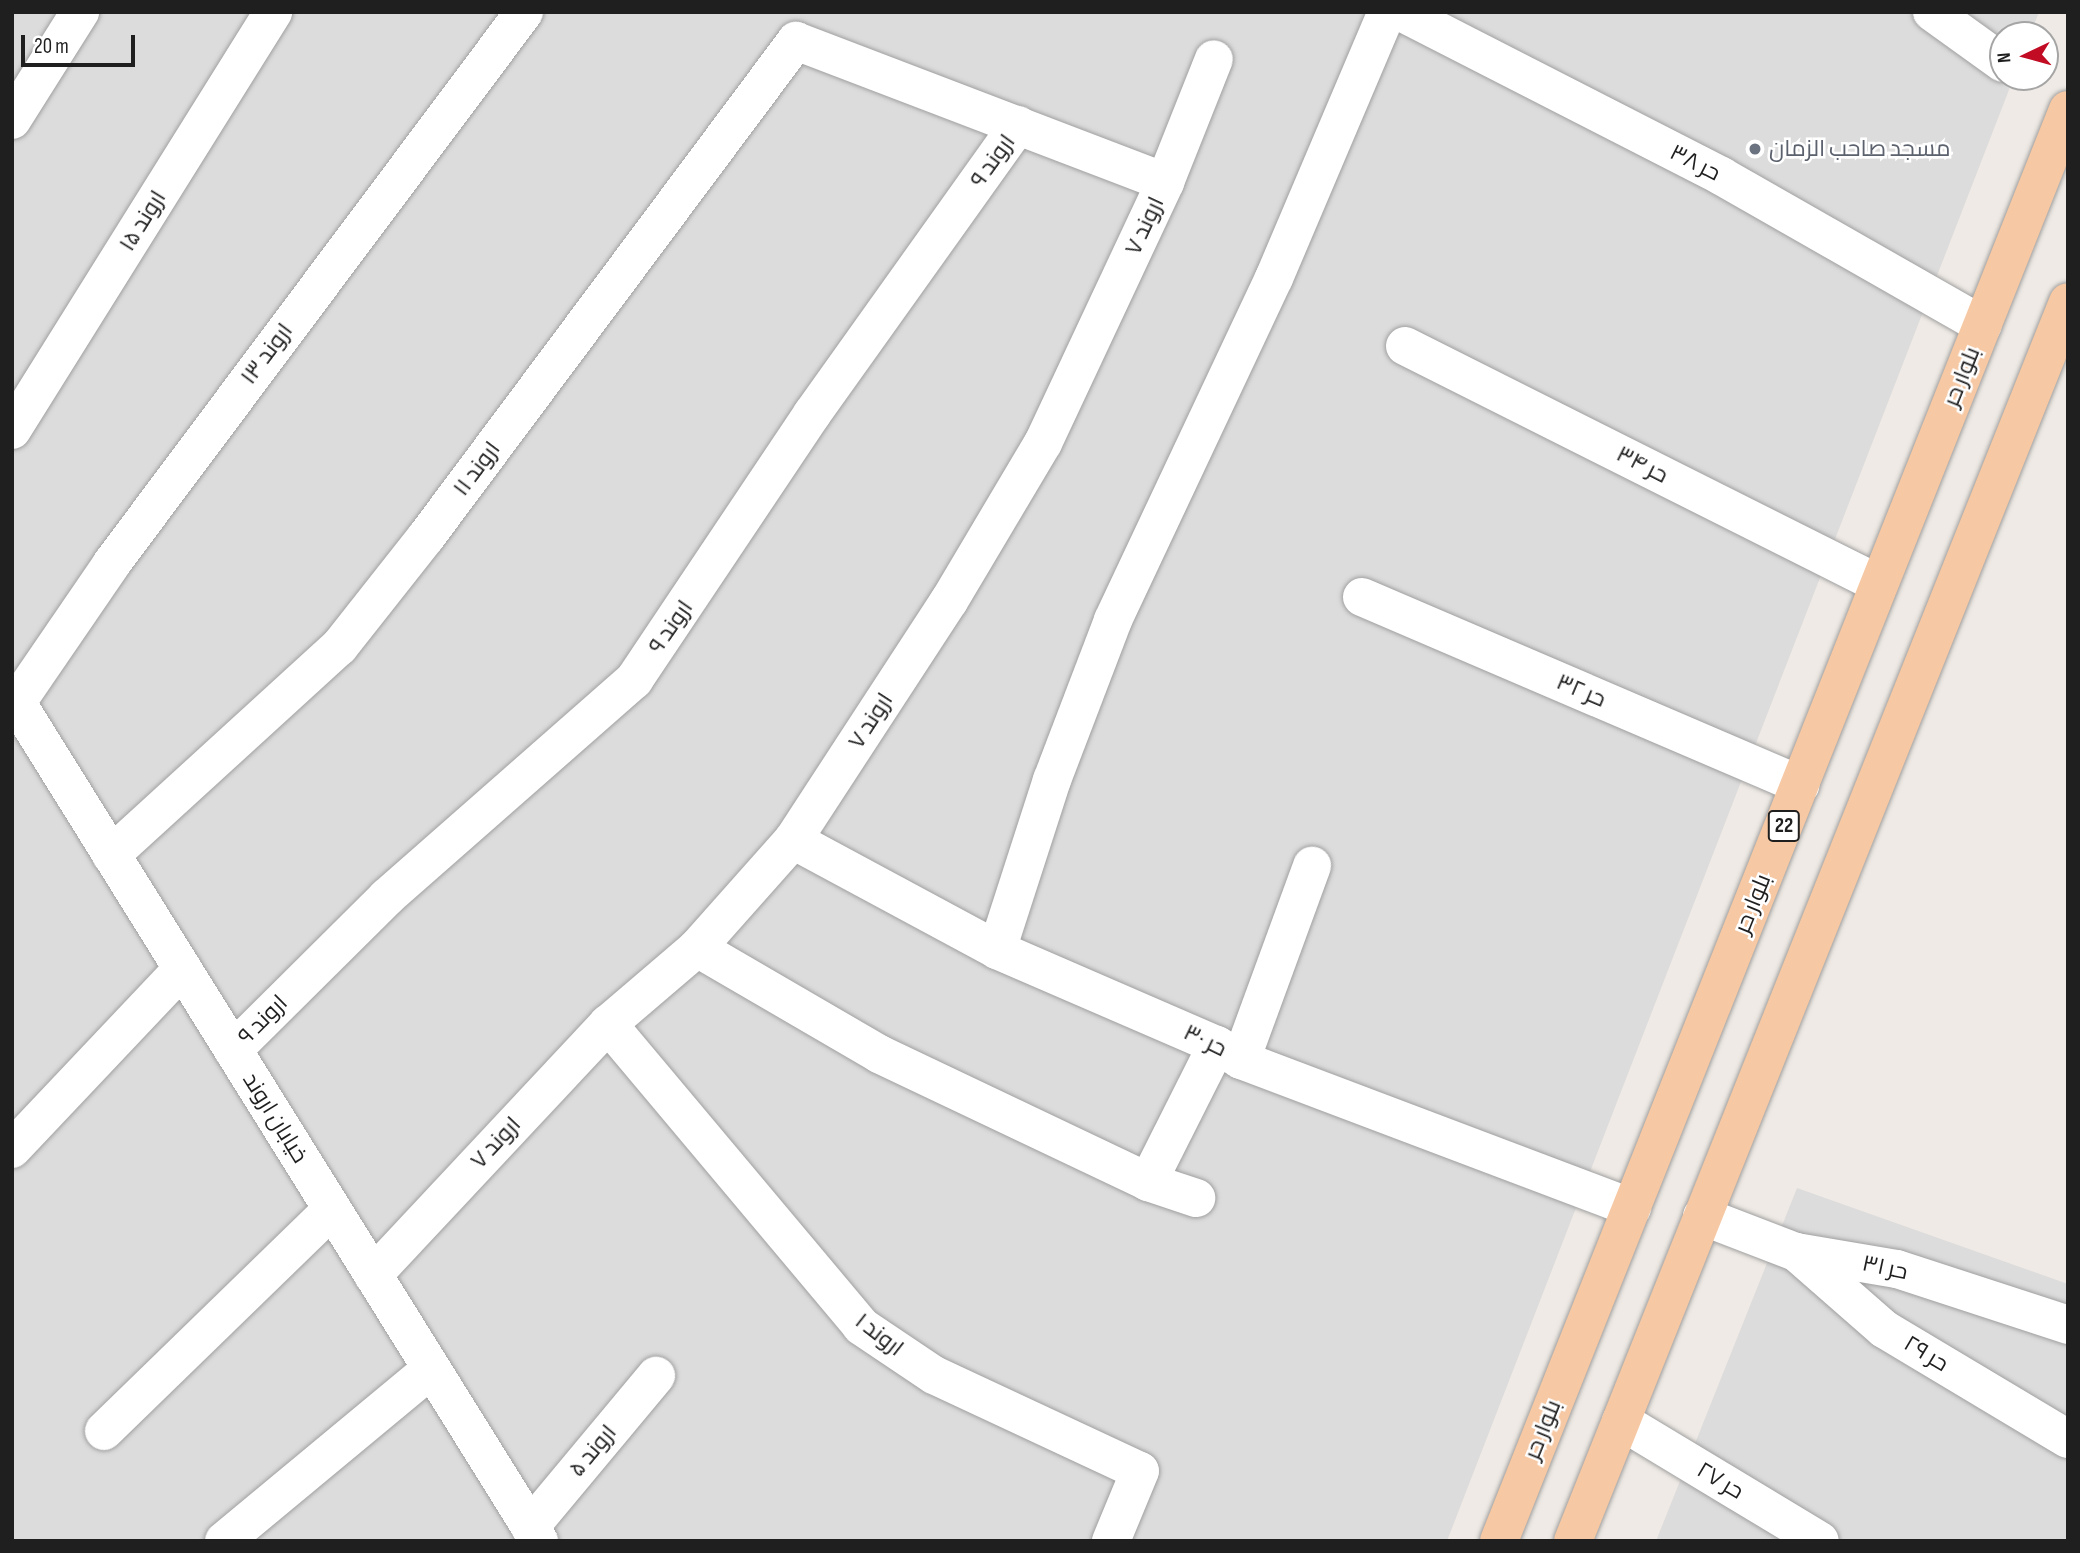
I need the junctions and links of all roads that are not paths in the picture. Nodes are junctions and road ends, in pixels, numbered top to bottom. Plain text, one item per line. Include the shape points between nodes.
1 (80, 12) edge
2 (273, 12) edge
3 (524, 12) edge
4 (1387, 12) edge
5 (1401, 12) edge
6 (1932, 12) edge
7 (1989, 53) edge
8 (1214, 59) dead end
9 (2068, 110) edge
10 (12, 120) edge
11 (1018, 125) junction
12 (1165, 182) junction
13 (2065, 316) edge
14 (1982, 325) junction
15 (1405, 346) dead end
16 (12, 430) edge
17 (1879, 584) junction
18 (1362, 597) dead end
19 (14, 699) edge
20 (1800, 785) junction
21 (793, 840) junction
22 (111, 855) junction
23 (1312, 866) dead end
24 (697, 948) junction
25 (997, 950) junction
26 (182, 969) junction
27 (608, 1024) junction
28 (233, 1050) junction
29 (1229, 1052) junction
30 (12, 1149) edge
31 (1149, 1182) junction
32 (1196, 1198) dead end
33 (1632, 1208) junction
34 (332, 1209) junction
35 (1702, 1216) junction
36 (1796, 1252) junction
37 (373, 1275) junction
38 (2068, 1325) edge
39 (431, 1369) junction
40 (656, 1376) dead end
41 (1620, 1420) junction
42 (104, 1431) dead end
43 (2068, 1438) edge
44 (535, 1534) edge
45 (225, 1541) edge
46 (1111, 1541) edge
47 (1499, 1541) edge
48 (1573, 1541) edge
49 (1820, 1541) edge

1 - 10 street
2 - 16 street, اروند ۱۵
3 - 19 street, اروند ۱۳
4 - 25 street via 1274,278 1112,620 1052,780
5 - 14 street, حر ۳۸ via 1721,176
6 - 7 street
8 - 12 street, اروند ۷
9 - 14 main road, بلوار حر / 22
11 - 12 street
11 - 22 street, اروند ۱۱ via 796,41 339,647
11 - 28 street, اروند ۹ via 812,414 634,680 387,897
12 - 21 street, اروند ۷ via 1043,443 949,601
13 - 35 main road
14 - 17 main road, بلوار حر / 22
15 - 17 street, حر ۳۴
17 - 20 main road, بلوار حر / 22
18 - 20 street, حر ۳۲
19 - 22 street, خیابان اروند
20 - 33 main road, بلوار حر / 22
21 - 24 street, اروند ۷
21 - 25 street, حر ۳۰
22 - 26 street, خیابان اروند
23 - 29 street
24 - 27 street, اروند ۷
24 - 31 street via 879,1054
25 - 29 street, حر ۳۰
26 - 28 street, خیابان اروند
26 - 30 street
27 - 37 street, اروند ۷
27 - 46 street, اروند ۱ via 861,1326 934,1375 1140,1471
28 - 34 street, خیابان اروند
29 - 31 street
29 - 33 street, حر ۳۰
31 - 32 street
33 - 47 main road, بلوار حر / 22
34 - 37 street, خیابان اروند
34 - 42 street
35 - 36 street, حر ۳۱
35 - 41 main road
36 - 38 street, حر ۳۱ via 1897,1269
36 - 43 street, حر ۲۹ via 1884,1329
37 - 39 street, خیابان اروند
39 - 44 street, خیابان اروند
39 - 45 street
40 - 44 street, اروند ۵
41 - 48 main road
41 - 49 street, حر ۲۷

